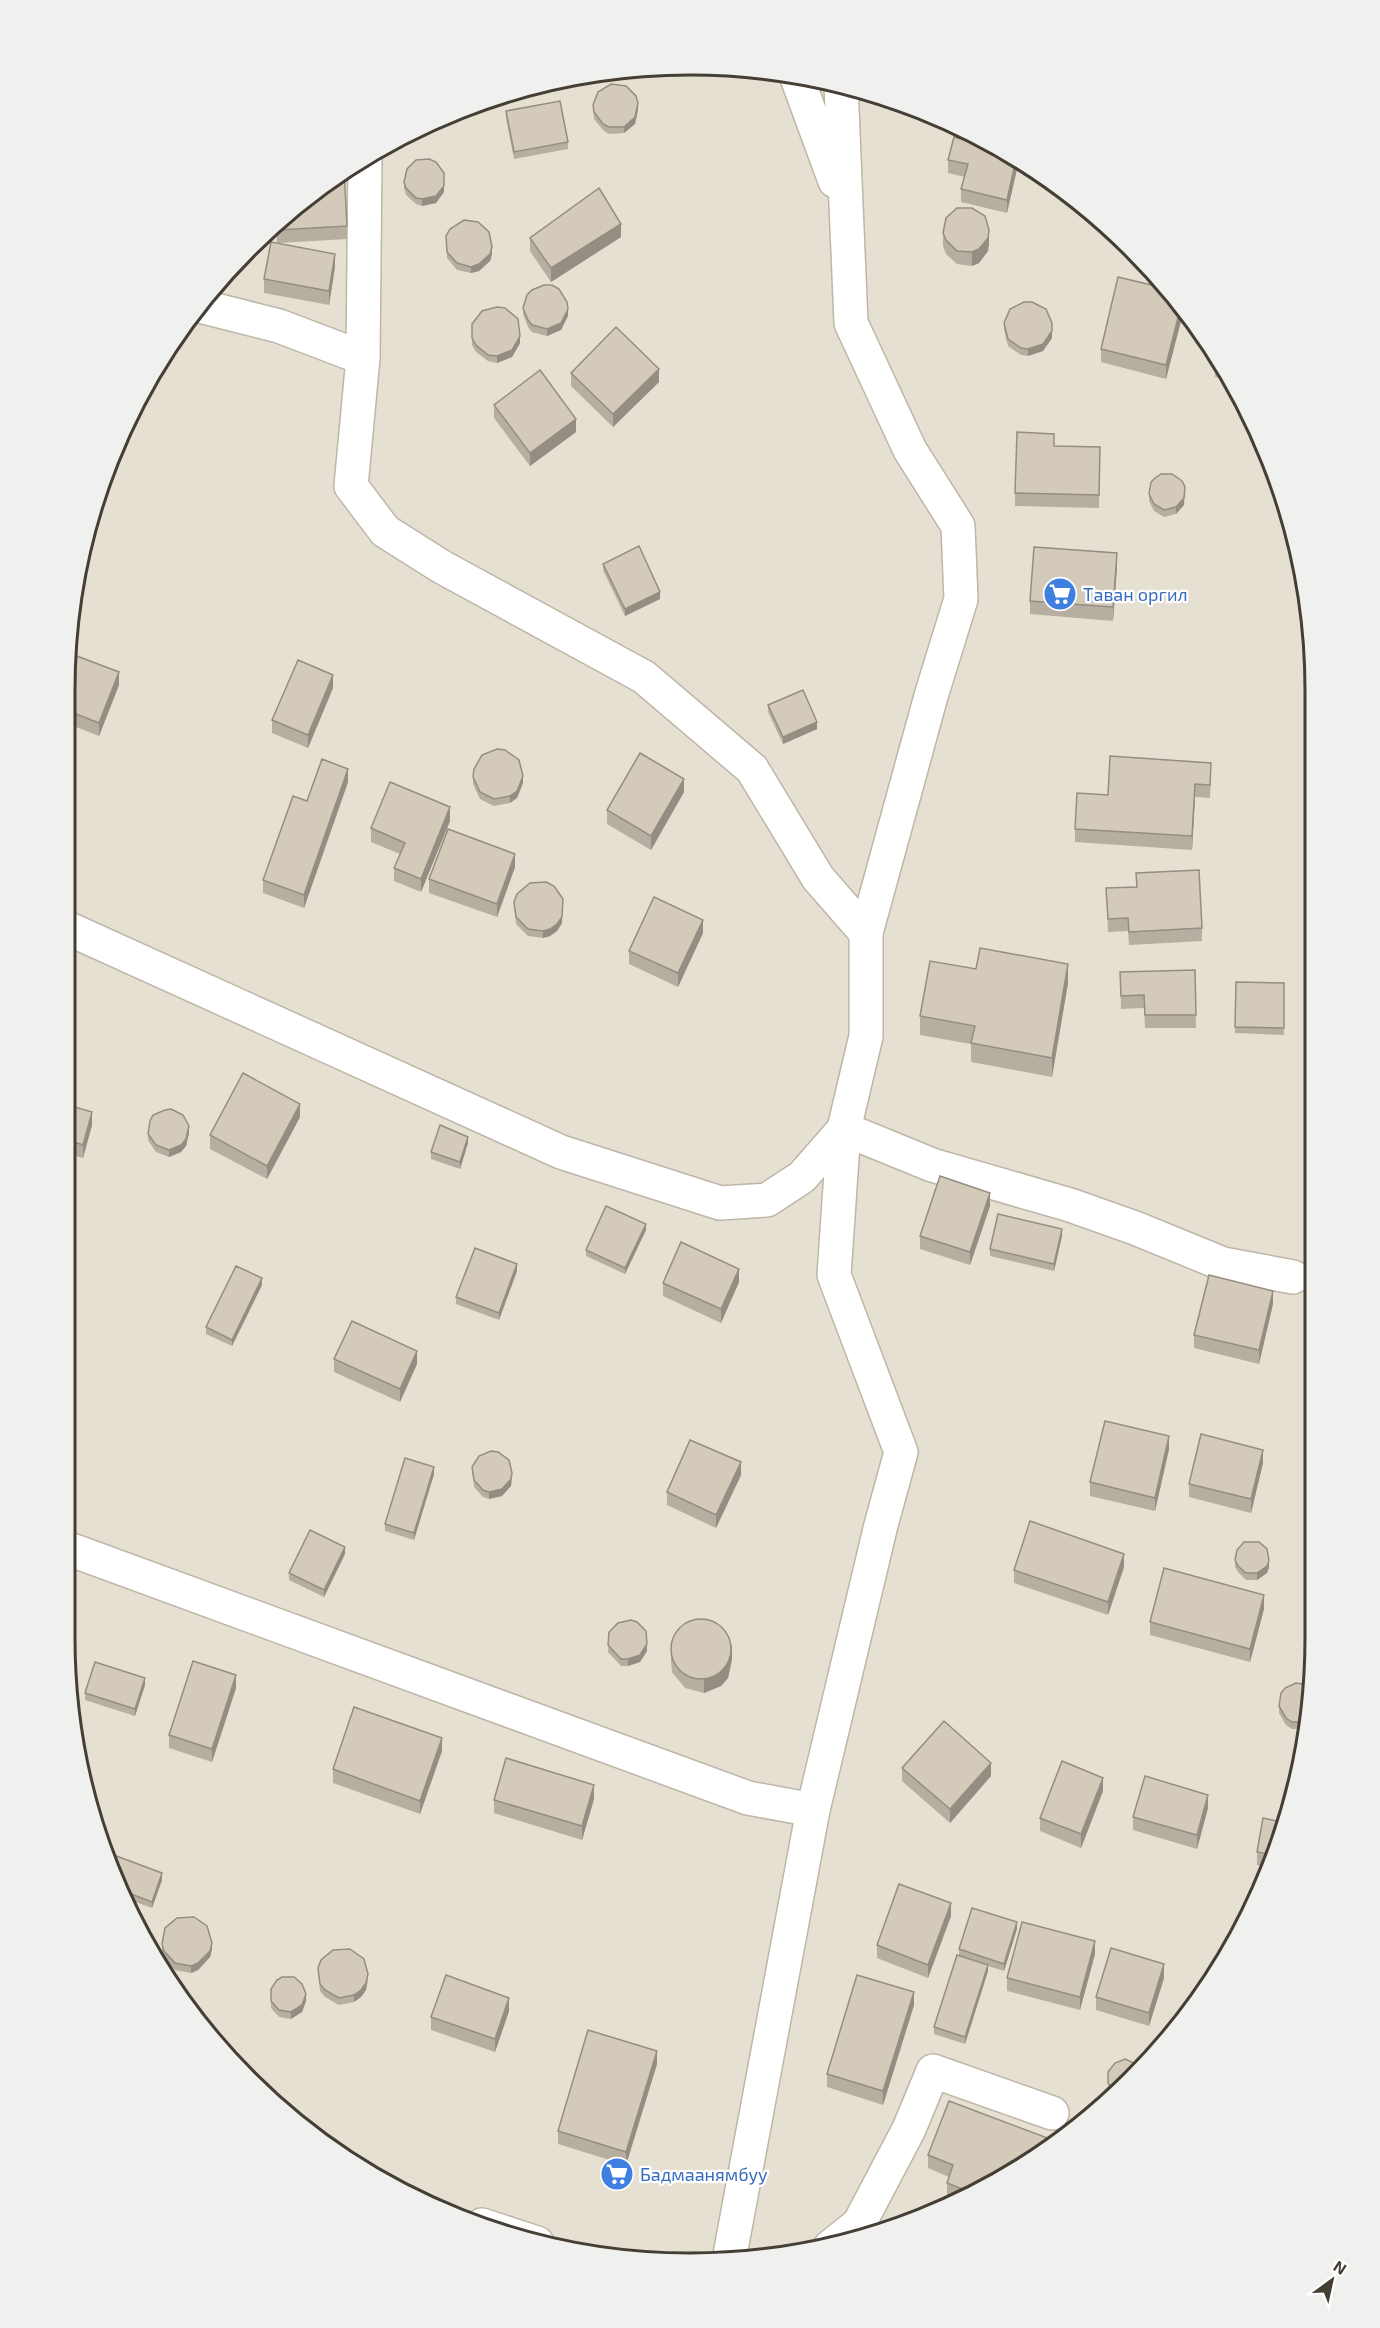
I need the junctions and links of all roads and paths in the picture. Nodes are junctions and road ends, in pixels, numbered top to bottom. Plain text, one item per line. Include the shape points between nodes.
1 (800, 85) edge
2 (841, 94) edge
3 (365, 168) edge
4 (846, 210) junction
5 (209, 308) edge
6 (363, 358) junction
7 (75, 932) edge
8 (866, 933) junction
9 (844, 1129) junction
10 (1293, 1277) dead end
11 (75, 1551) edge
12 (813, 1810) junction
13 (1052, 2113) dead end
14 (849, 2232) edge
15 (731, 2252) edge

1 - 4 street
2 - 4 street
3 - 6 street
4 - 8 street via 851,323 910,450 958,526 961,599
5 - 6 street via 279,326
6 - 8 street via 351,486 385,531 442,567 644,677 752,769 818,878
7 - 9 street via 561,1152 720,1203 766,1200 802,1177
8 - 9 street via 866,1036
9 - 10 street via 932,1165 1070,1205 1224,1264
9 - 12 street via 834,1275 901,1452
11 - 12 street via 748,1798
12 - 15 street
13 - 14 street via 933,2071 909,2128 859,2224

